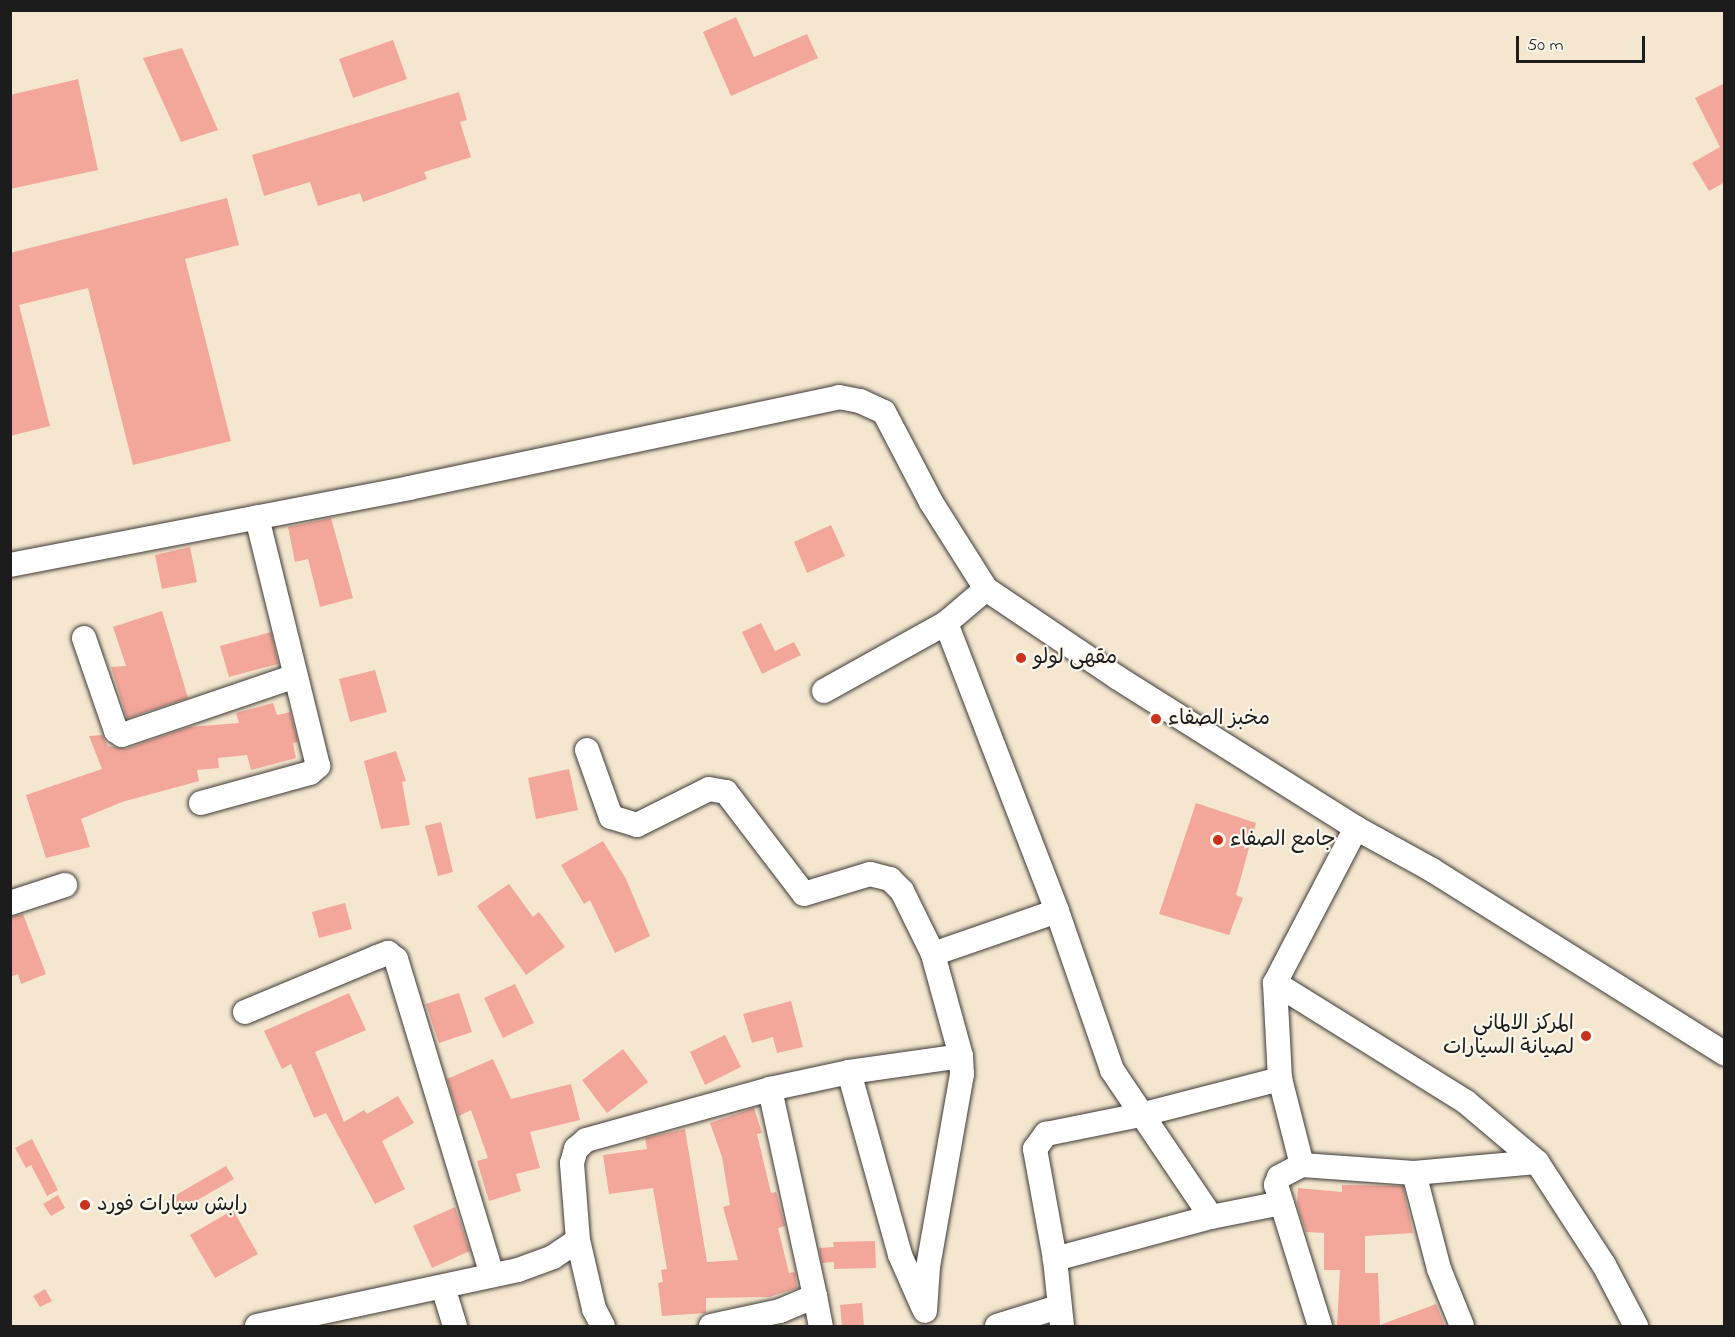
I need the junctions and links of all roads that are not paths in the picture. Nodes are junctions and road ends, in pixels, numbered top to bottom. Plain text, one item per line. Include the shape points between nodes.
1 (257, 517) junction
2 (10, 565) edge
3 (986, 589) junction
4 (946, 623) junction
5 (84, 638) dead end
6 (295, 676) junction
7 (824, 691) dead end
8 (587, 750) dead end
9 (201, 803) dead end
10 (1356, 828) junction
11 (65, 885) dead end
12 (10, 903) edge
13 (1057, 911) junction
14 (933, 954) junction
15 (1275, 983) junction
16 (245, 1012) dead end
17 (1725, 1053) edge
18 (961, 1056) junction
19 (849, 1072) junction
20 (1280, 1079) junction
21 (770, 1089) junction
22 (1140, 1115) junction
23 (1537, 1162) junction
24 (1302, 1165) junction
25 (1414, 1173) junction
26 (1282, 1203) junction
27 (1211, 1217) junction
28 (578, 1240) junction
29 (1055, 1259) junction
30 (492, 1275) junction
31 (443, 1287) junction
32 (815, 1296) junction
33 (1060, 1317) edge
34 (926, 1319) edge
35 (295, 1322) edge
36 (257, 1326) edge
37 (454, 1326) edge
38 (603, 1326) edge
39 (711, 1326) edge
40 (821, 1326) edge
41 (997, 1326) edge
42 (1320, 1326) edge
43 (1462, 1326) edge
44 (1636, 1326) edge

1 - 2 street
1 - 3 street via 839,397 884,412 932,502
1 - 6 street
3 - 4 street
3 - 10 street via 1118,678
4 - 7 street
4 - 13 street
5 - 6 street via 116,731 122,735
6 - 9 street via 318,766 310,773
8 - 14 street via 611,817 637,825 709,789 726,792 804,894 870,874 890,879 902,891
10 - 15 street
10 - 17 street via 1432,870
11 - 12 street
13 - 14 street
13 - 22 street via 1112,1070
14 - 18 street
15 - 20 street
15 - 23 street via 1466,1102
16 - 30 street via 388,953 396,959
18 - 19 street
18 - 34 street via 962,1074 929,1257
19 - 21 street
19 - 34 street via 900,1255
20 - 22 street
20 - 24 street
21 - 28 street via 586,1140 576,1149 572,1163
21 - 32 street
22 - 27 street
22 - 29 street via 1046,1134 1035,1149
23 - 25 street
23 - 44 street via 1604,1265
24 - 25 street
24 - 26 street via 1276,1182
25 - 43 street via 1439,1269
26 - 27 street
26 - 42 street
27 - 29 street
28 - 30 street via 553,1257
28 - 38 street via 591,1302
29 - 33 street
30 - 31 street
31 - 35 street
31 - 37 street
32 - 39 street via 780,1311
32 - 40 street
33 - 41 street
35 - 36 street

